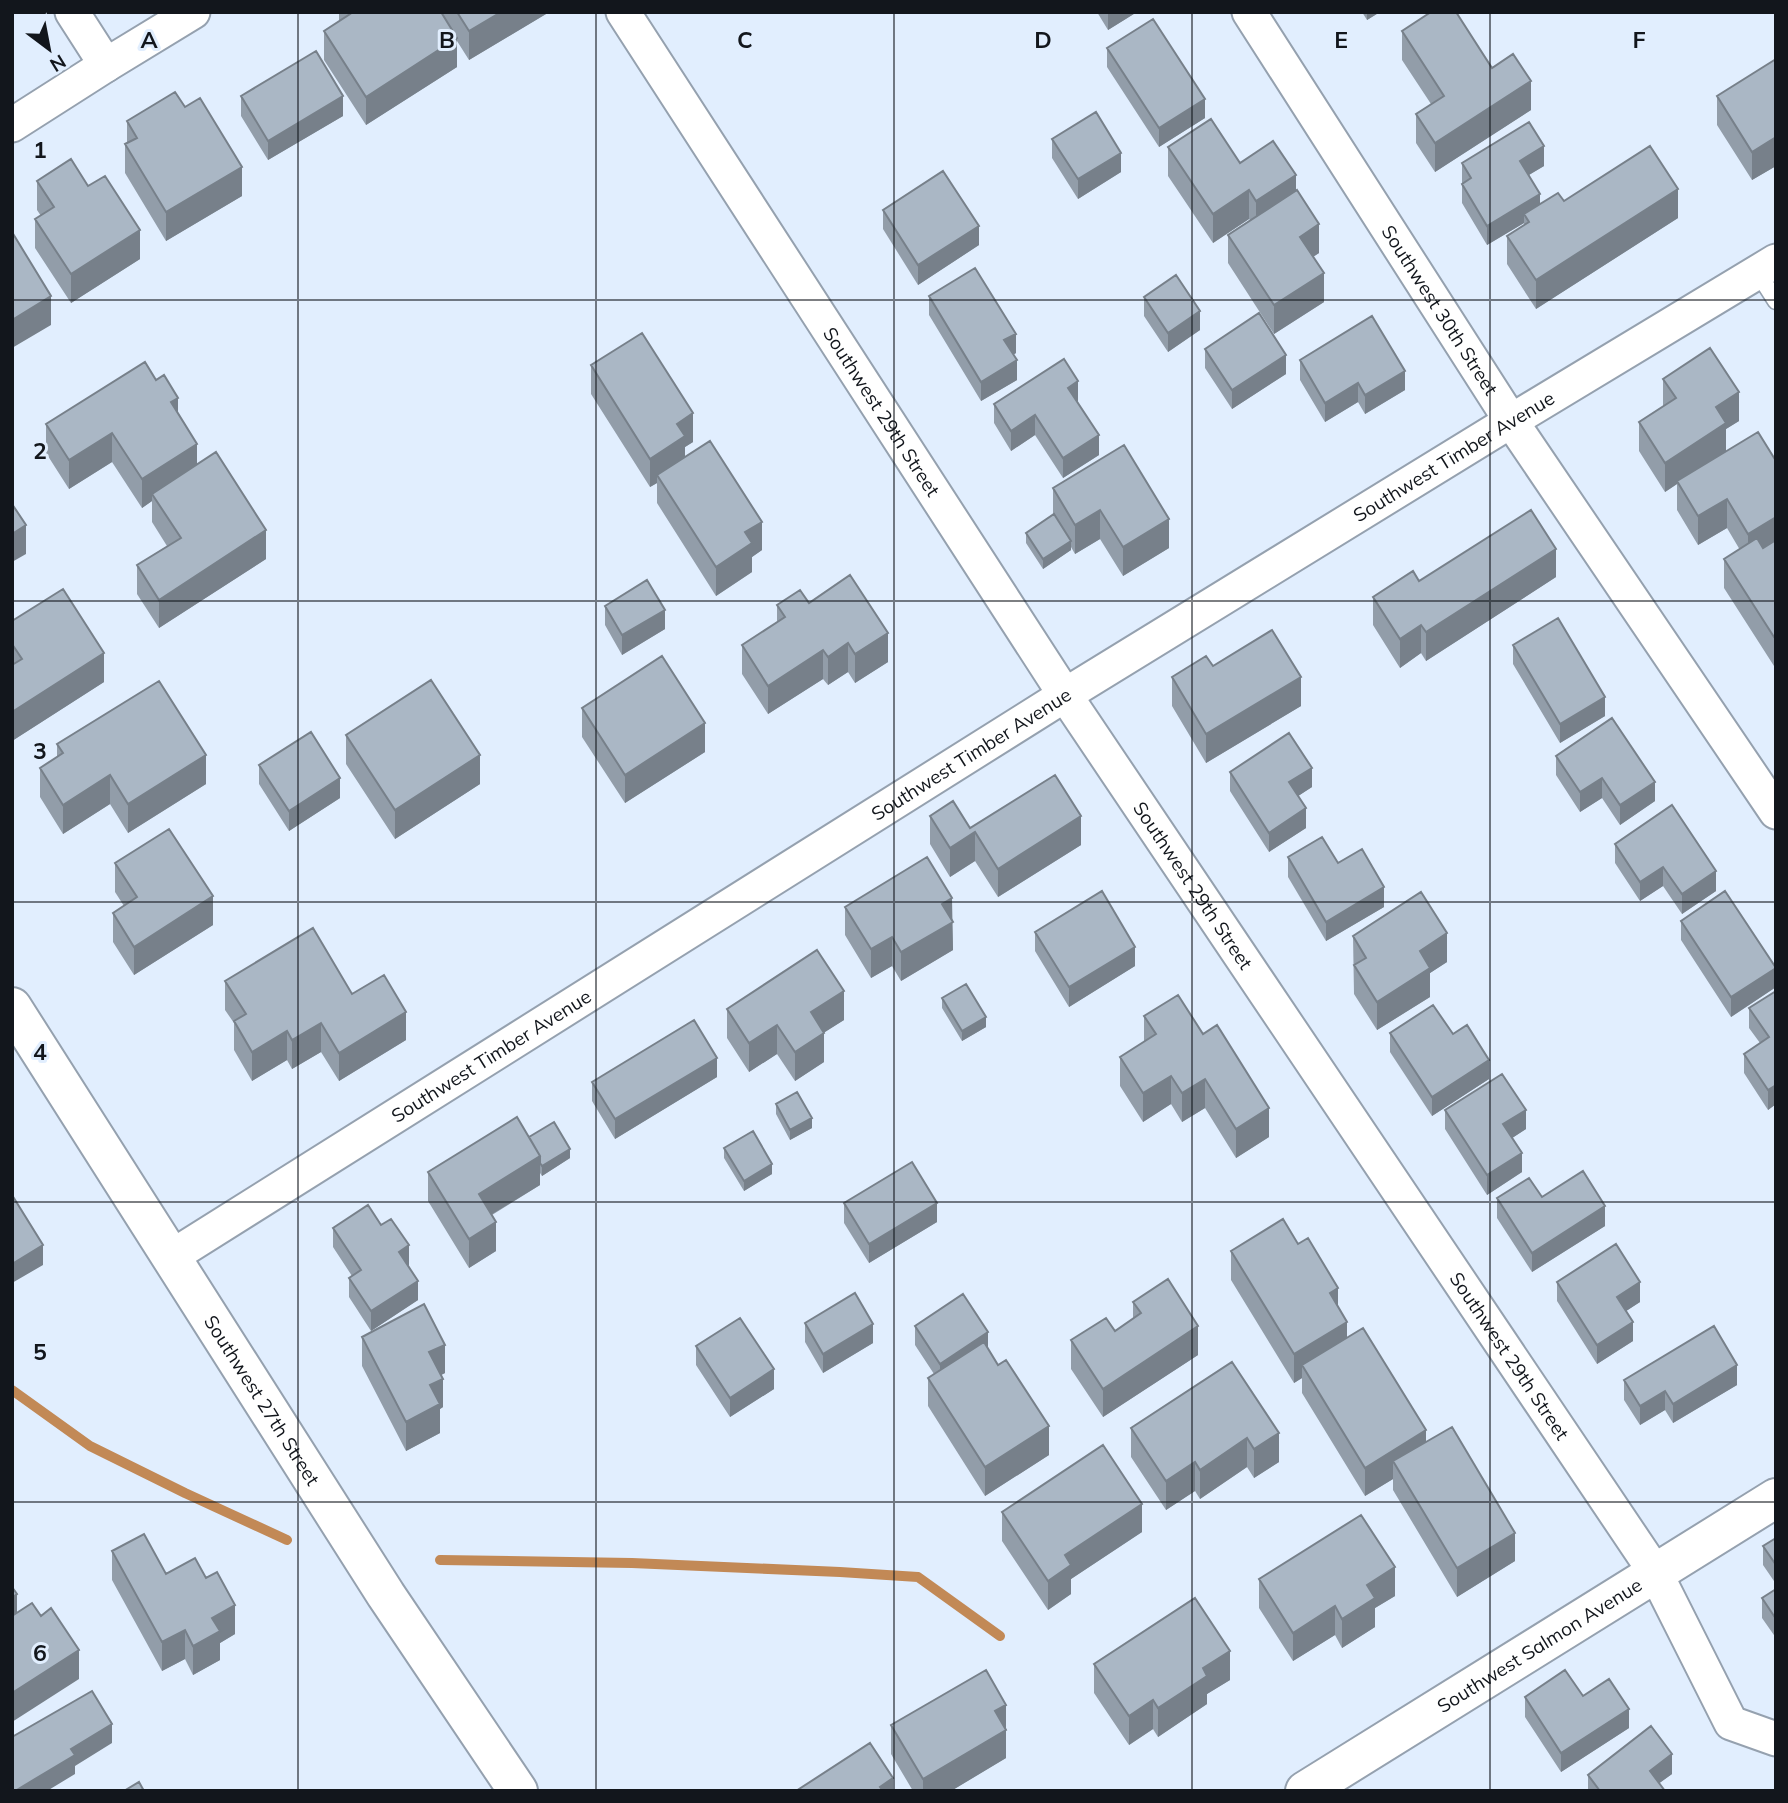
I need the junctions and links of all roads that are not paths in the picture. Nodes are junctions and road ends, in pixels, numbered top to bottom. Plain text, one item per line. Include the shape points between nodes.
1 (72, 12) edge
2 (193, 12) edge
3 (623, 12) edge
4 (1249, 12) edge
5 (106, 65) junction
6 (12, 125) edge
7 (1767, 267) edge
8 (1776, 301) edge
9 (1511, 421) junction
10 (1065, 695) junction
11 (1776, 812) edge
12 (12, 1006) edge
13 (171, 1257) junction
14 (1776, 1499) edge
15 (1655, 1572) junction
16 (1776, 1739) edge
17 (1311, 1789) edge
18 (518, 1791) edge

1 - 5 street
2 - 5 street
3 - 10 street, Southwest 29th Street
4 - 9 street, Southwest 30th Street
5 - 6 street
7 - 8 lane
7 - 9 street, Southwest Timber Avenue
9 - 10 street, Southwest Timber Avenue
9 - 11 street, Southwest 30th Street
10 - 13 street, Southwest Timber Avenue
10 - 15 street, Southwest 29th Street
12 - 13 main road, Southwest 27th Street
13 - 18 main road, Southwest 27th Street via 379,1584
14 - 15 main road, Southwest Salmon Avenue
15 - 16 street, Southwest 29th Street via 1731,1723
15 - 17 main road, Southwest Salmon Avenue

